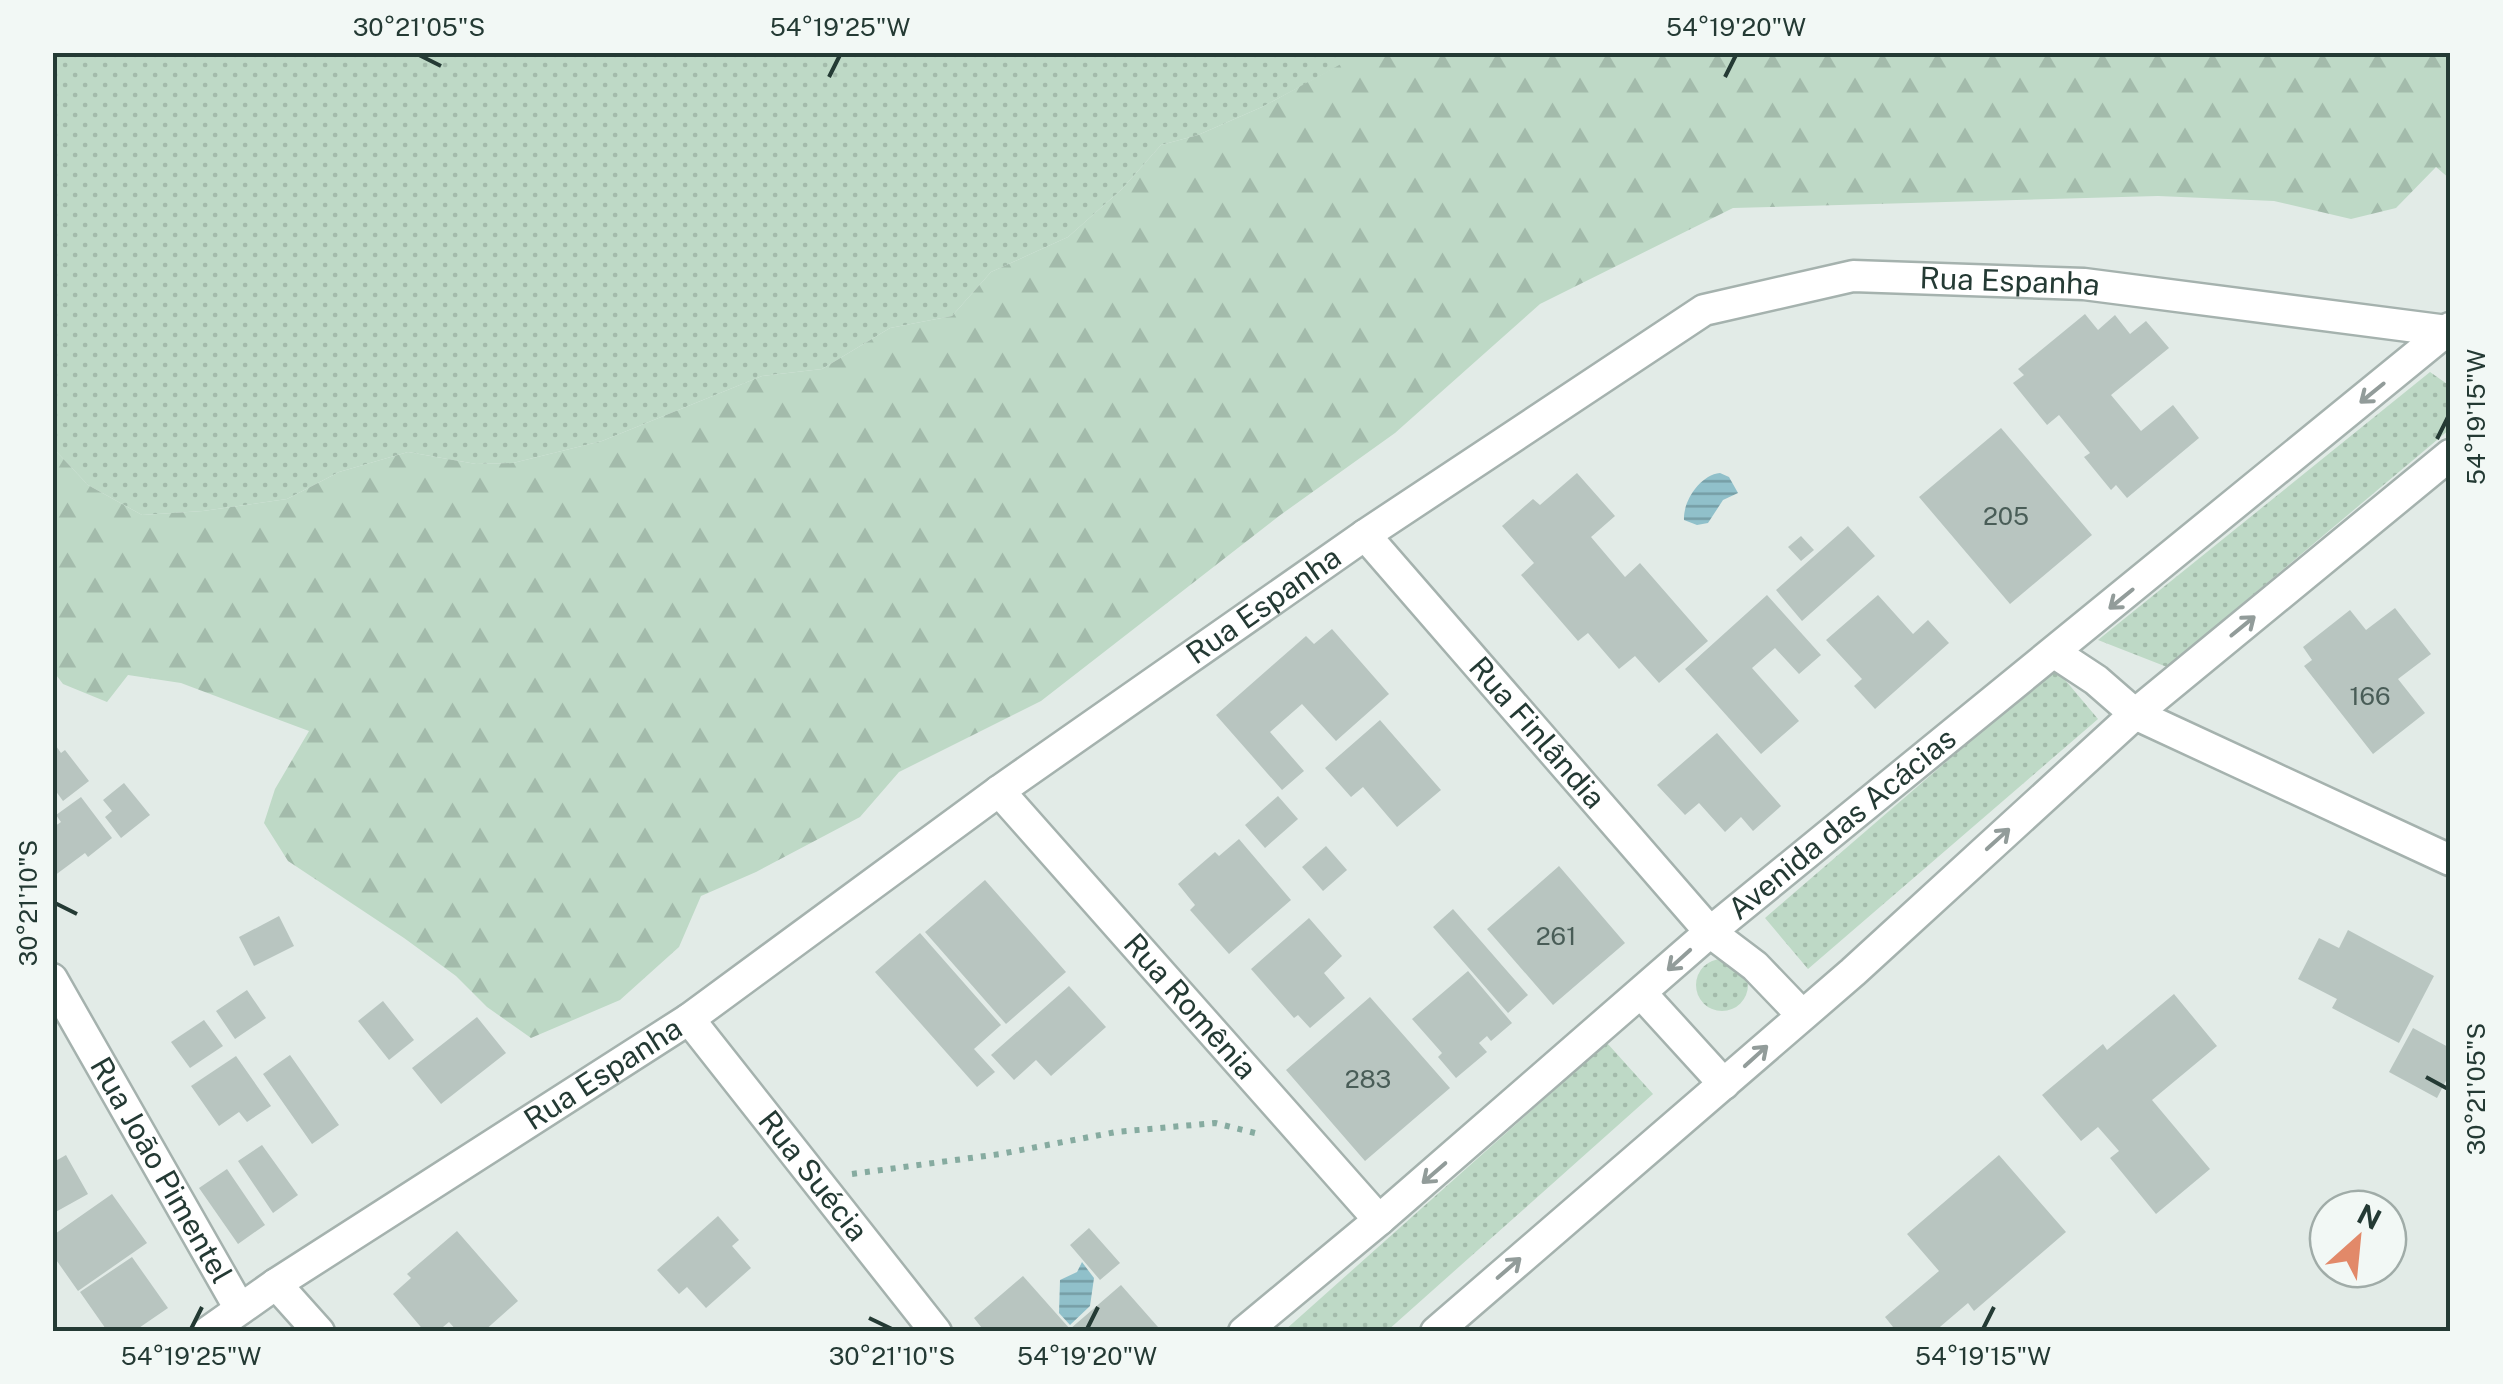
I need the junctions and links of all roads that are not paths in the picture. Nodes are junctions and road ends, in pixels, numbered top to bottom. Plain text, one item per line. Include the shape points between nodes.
1 (2449, 331) edge
2 (2450, 455) edge
3 (1365, 535) junction
4 (2055, 653) junction
5 (2135, 714) junction
6 (999, 791) junction
7 (2450, 860) edge
8 (1710, 932) junction
9 (52, 980) edge
10 (1642, 993) junction
11 (1802, 1014) junction
12 (690, 1019) junction
13 (1724, 1084) junction
14 (1379, 1220) junction
15 (276, 1284) junction
16 (240, 1310) junction
17 (208, 1332) edge
18 (319, 1332) edge
19 (936, 1332) edge
20 (1244, 1332) edge
21 (1436, 1332) edge

1 - 3 street, Rua Espanha via 2084,284 1853,276 1704,310
1 -> 4 street, Avenida das Acácias
5 -> 2 street
3 - 6 street, Rua Espanha
3 - 8 street, Rua Finlândia
4 - 5 street
4 - 8 street, Avenida das Acácias
5 - 7 street
11 -> 5 street
6 - 12 street, Rua Espanha
6 - 14 street, Rua Romênia
8 -> 10 street, Avenida das Acácias
8 - 11 street, Rua Finlândia
9 - 16 street, Rua João Pimentel
10 - 13 street
10 -> 14 street, Avenida das Acácias
13 -> 11 street
12 - 15 street, Rua Espanha
12 - 19 street, Rua Suécia
21 -> 13 street
14 - 20 street, Avenida das Acácias
15 - 16 street, Rua Espanha
15 - 18 street
16 - 17 street, Rua Espanha

